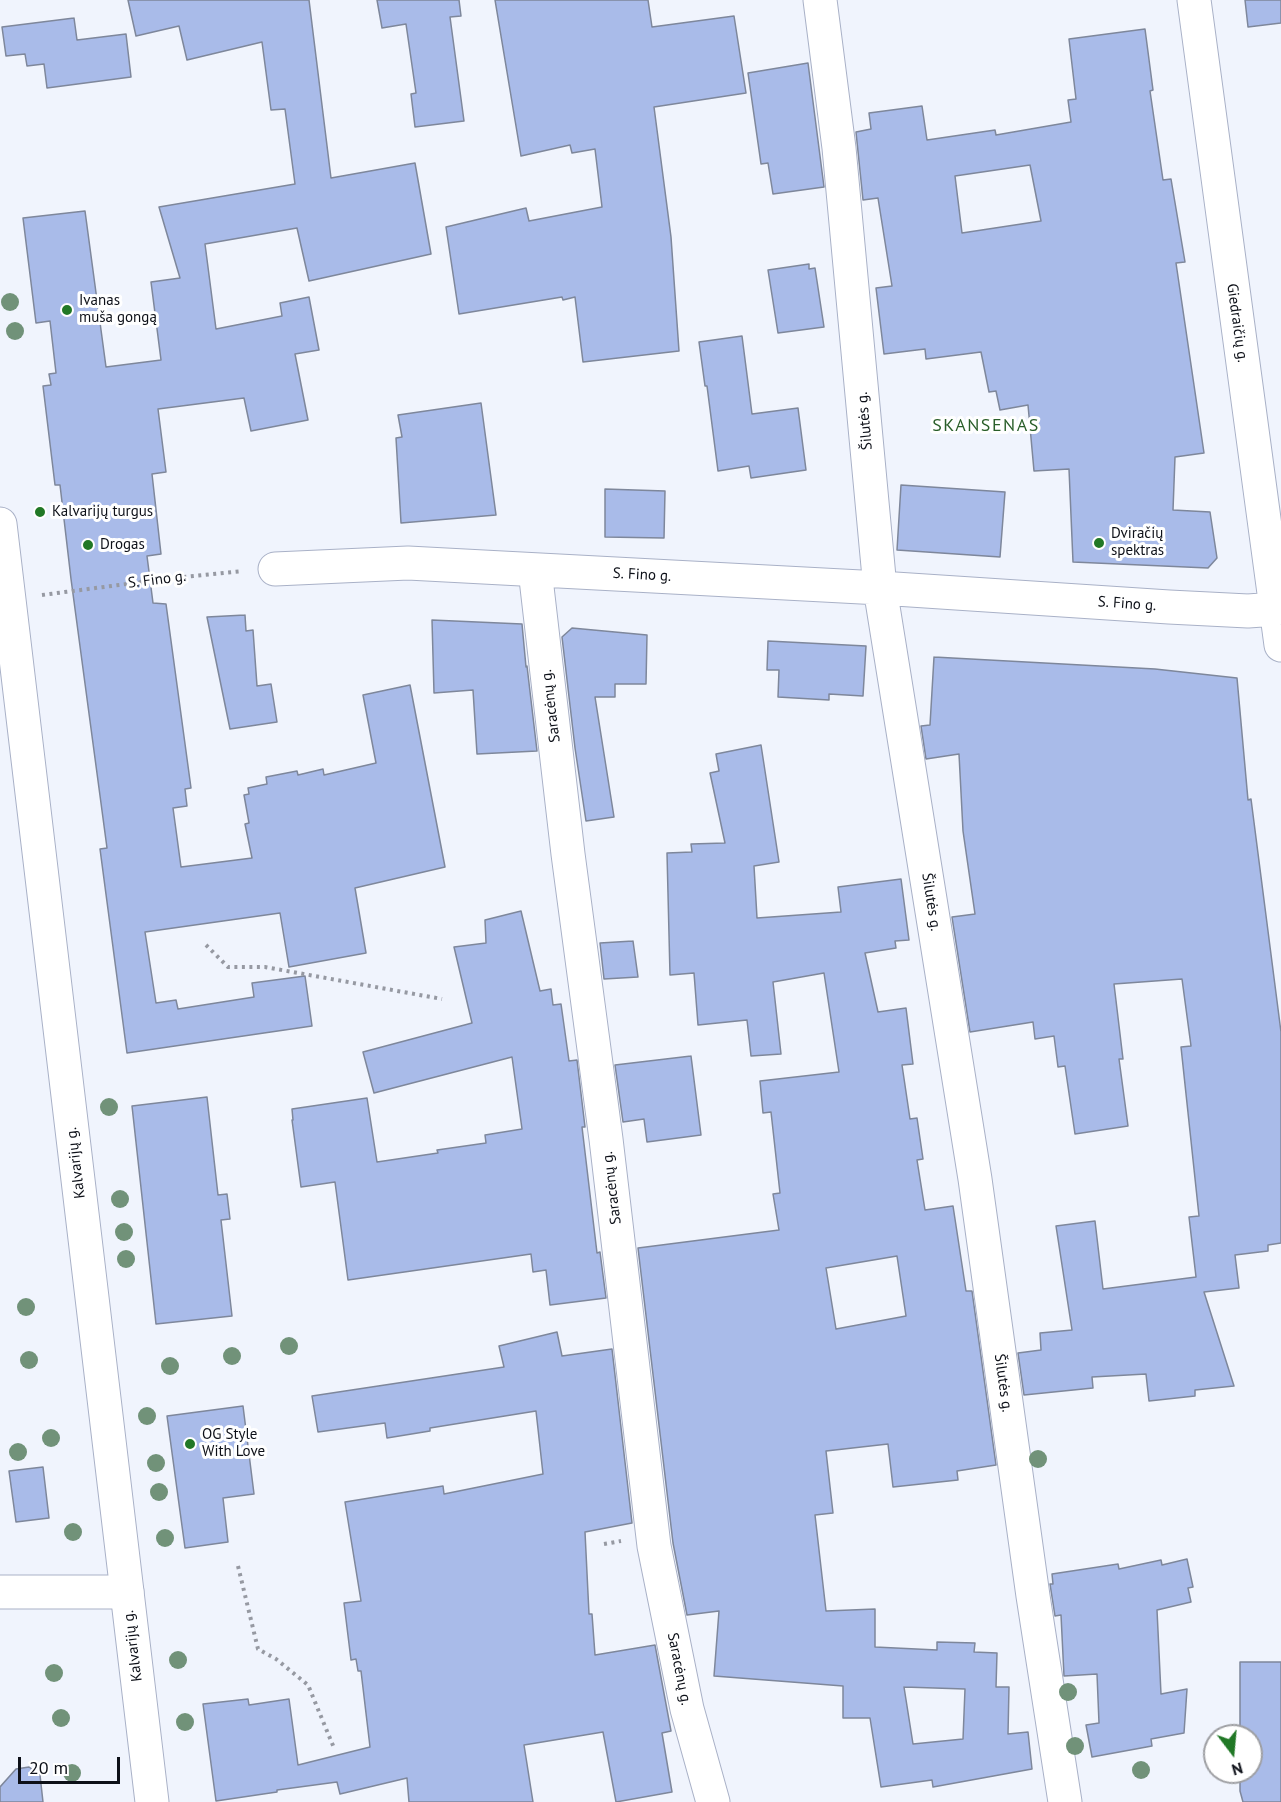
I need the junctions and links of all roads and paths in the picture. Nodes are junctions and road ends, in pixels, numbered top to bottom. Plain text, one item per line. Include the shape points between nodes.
1 (820, 0) edge
2 (1194, 0) edge
3 (0, 525) edge
4 (2, 566) edge
5 (275, 569) joint
6 (535, 570) junction
7 (880, 588) junction
8 (9, 600) junction
9 (1276, 609) junction
10 (1281, 645) edge
11 (206, 945) dead end
12 (442, 999) dead end
13 (238, 1566) dead end
14 (0, 1592) edge
15 (127, 1592) junction
16 (334, 1748) dead end
17 (152, 1802) edge
18 (713, 1802) edge
19 (1065, 1802) edge

1 - 7 street, Šilutės g. via 839,148
2 - 9 street, Giedraičių g.
3 - 4 street, Kalvarijų g.
4 - 8 street, Kalvarijų g.
5 - 6 street, S. Fino g. via 408,563
5 - 8 path, S. Fino g.
6 - 7 street, S. Fino g.
6 - 18 street, Saracėnų g. via 654,1546 687,1709
7 - 9 street, S. Fino g.
7 - 19 street, Šilutės g. via 973,1168
8 - 15 street, Kalvarijų g.
9 - 10 street, Giedraičių g.
11 - 12 path via 228,967 265,967
13 - 16 path via 258,1649 308,1685
14 - 15 street
15 - 17 street, Kalvarijų g.

